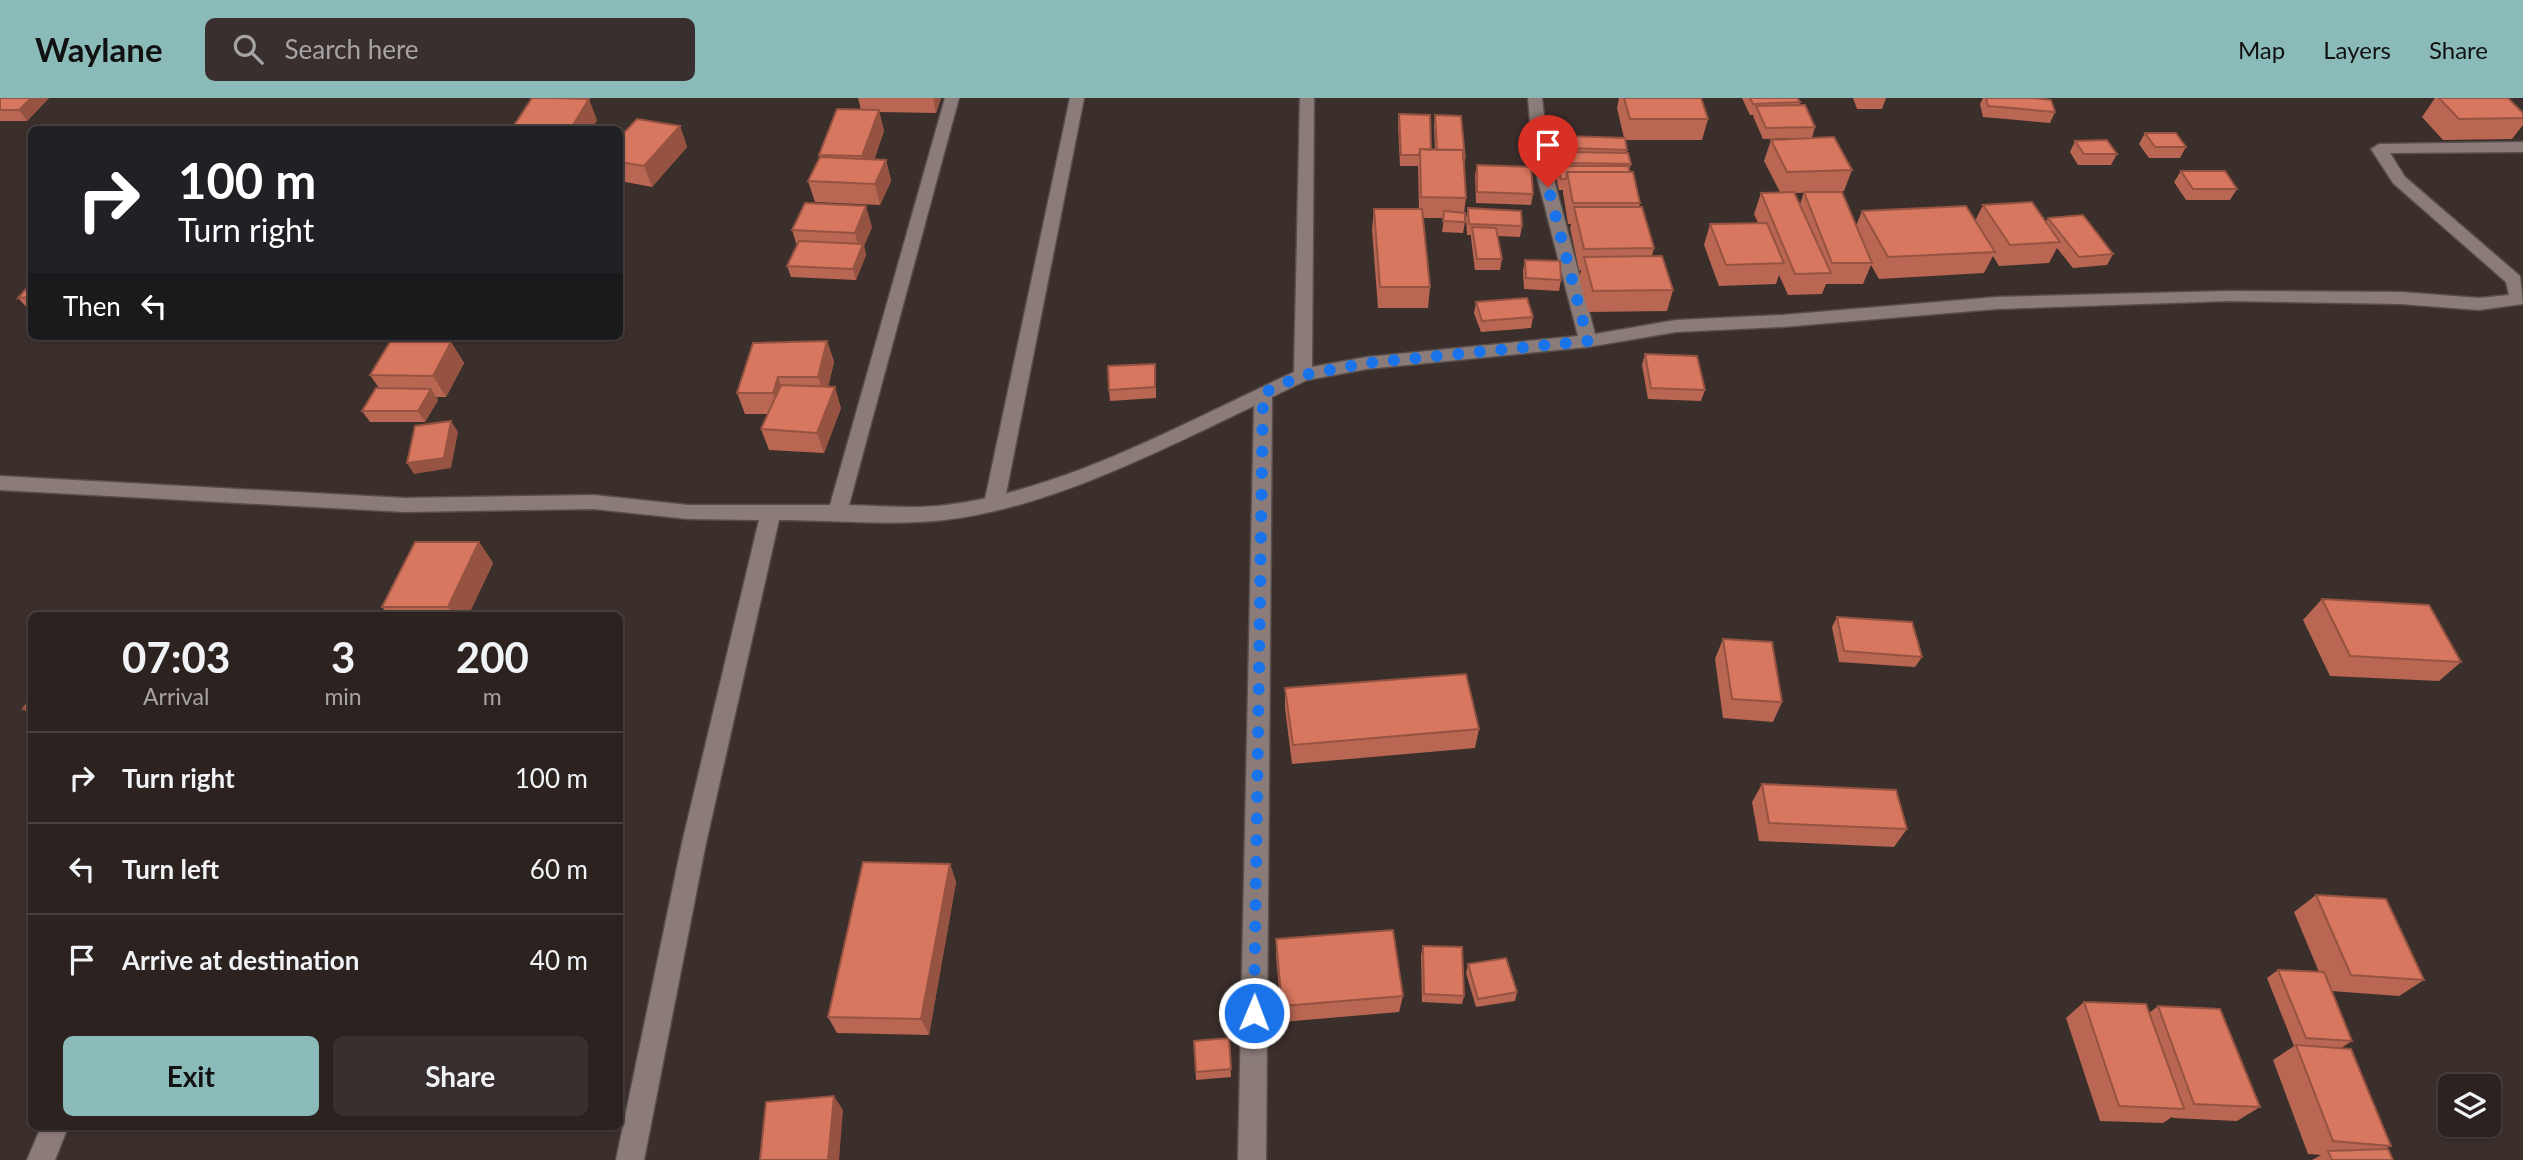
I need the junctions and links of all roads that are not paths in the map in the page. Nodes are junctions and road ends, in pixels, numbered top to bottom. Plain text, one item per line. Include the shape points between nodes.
1 (952, 98) edge
2 (1077, 98) edge
3 (1307, 98) edge
4 (1535, 98) edge
5 (2523, 147) edge
6 (1588, 341) junction
7 (1303, 375) junction
8 (1263, 393) junction
9 (0, 483) edge
10 (994, 504) junction
11 (771, 511) junction
12 (838, 511) junction
13 (54, 1130) edge
14 (41, 1160) edge
15 (630, 1160) edge
16 (1252, 1160) edge

1 - 12 street
2 - 10 street
3 - 7 street
4 - 6 street via 1541,161
5 - 6 street via 2379,149 2399,180 2514,279 2518,300 2479,303 2229,296 1997,303 1676,326
6 - 7 street via 1367,363
7 - 8 street
8 - 10 street via 1109,466
8 - 16 street
9 - 11 street via 405,505 594,502 688,512
10 - 12 street via 943,513
11 - 12 street
11 - 15 street via 694,843
13 - 14 street

